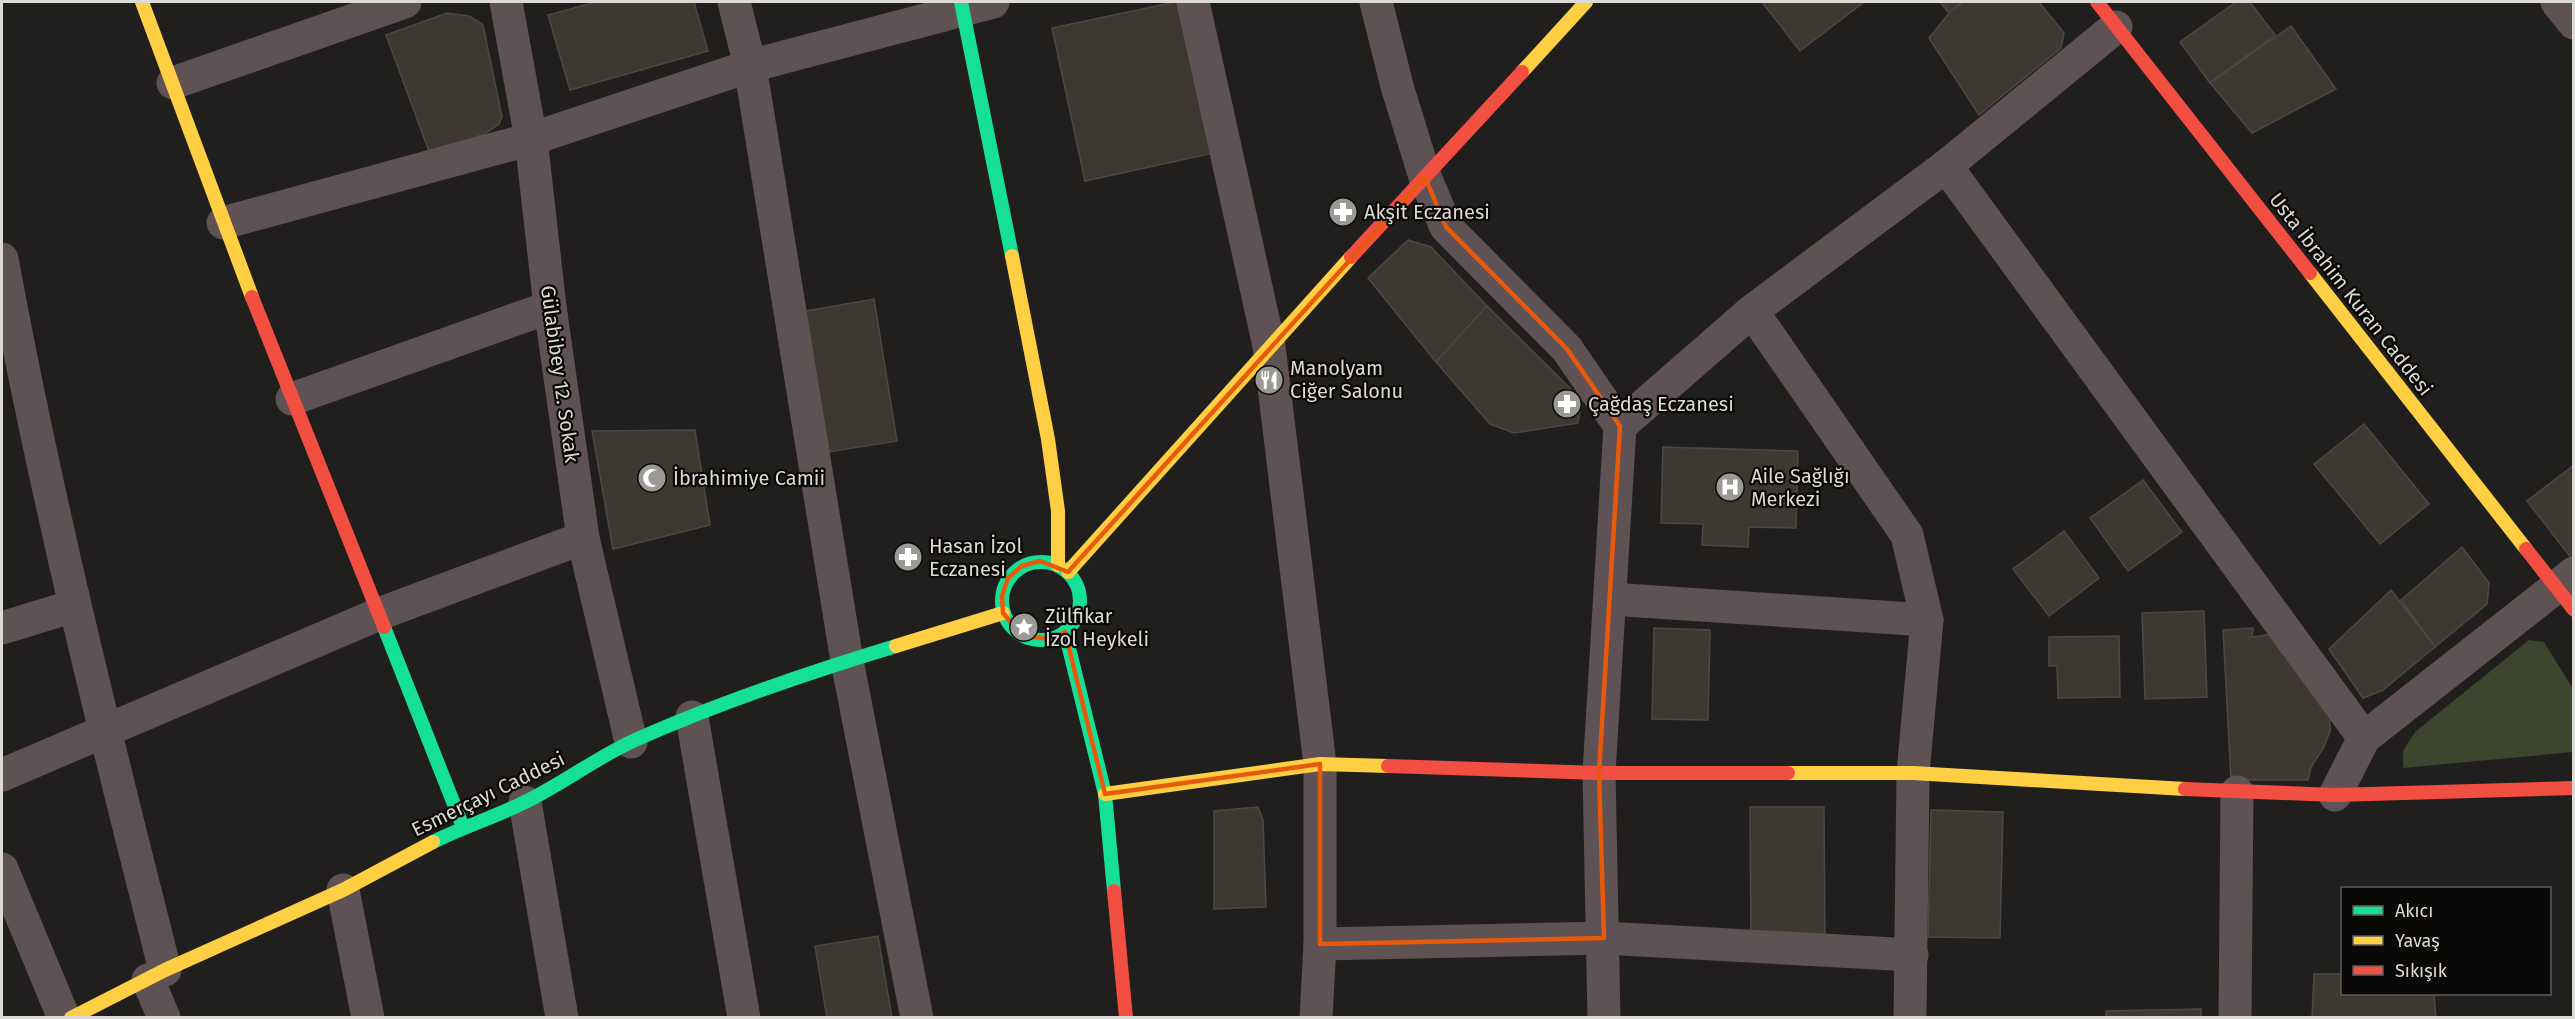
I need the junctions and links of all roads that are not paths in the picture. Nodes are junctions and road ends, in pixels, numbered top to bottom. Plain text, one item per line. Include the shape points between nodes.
1 (142, 2) edge
2 (405, 2) edge
3 (506, 2) edge
4 (734, 2) edge
5 (1193, 2) edge
6 (1376, 2) edge
7 (1586, 2) edge
8 (2557, 2) edge
9 (972, 4) edge
10 (344, 12) edge
11 (2107, 14) edge
12 (2574, 22) edge
13 (750, 66) junction
14 (173, 83) junction
15 (531, 139) junction
16 (1946, 166) junction
17 (1425, 177) junction
18 (224, 223) junction
19 (2, 259) edge
20 (550, 307) junction
21 (1752, 311) junction
22 (1269, 346) junction
23 (13, 381) edge
24 (292, 399) junction
25 (1620, 426) junction
26 (583, 538) junction
27 (1063, 568) junction
28 (2568, 590) edge
29 (1610, 599) junction
30 (74, 606) junction
31 (1003, 613) junction
32 (379, 614) junction
33 (1927, 620) junction
34 (2, 628) edge
35 (1065, 632) junction
36 (847, 661) junction
37 (692, 717) junction
38 (104, 730) junction
39 (2364, 738) junction
40 (631, 742) junction
41 (1320, 764) junction
42 (1599, 773) junction
43 (1913, 773) junction
44 (2, 775) edge
45 (2574, 789) edge
46 (2237, 792) junction
47 (1105, 794) junction
48 (2335, 795) junction
49 (525, 802) junction
50 (463, 827) junction
51 (2, 869) edge
52 (343, 890) junction
53 (1604, 938) junction
54 (1320, 944) junction
55 (1912, 955) junction
56 (157, 975) junction
57 (64, 1017) edge
58 (71, 1017) edge
59 (164, 1017) edge
60 (368, 1017) edge
61 (562, 1017) edge
62 (744, 1017) edge
63 (917, 1017) edge
64 (1126, 1017) edge
65 (1316, 1017) edge
66 (1604, 1017) edge
67 (1910, 1017) edge
68 (2235, 1017) edge

1 - 14 street
2 - 10 street
3 - 15 street, Gülabibey 12. Sokak
4 - 13 street
5 - 22 street
6 - 17 street via 1396,86
7 - 17 street
8 - 12 street
9 - 13 street
9 - 27 street via 1048,439
10 - 14 street
11 - 16 street
11 - 28 street, Usta İbrahim Kuran Caddesi
13 - 15 street
13 - 36 street
14 - 18 street
15 - 18 street
15 - 20 street, Gülabibey 12. Sokak
16 - 21 street
16 - 39 street
17 - 22 street
17 - 25 street via 1446,227 1567,349
18 - 24 street
19 - 23 street
20 - 24 street
20 - 26 street, Gülabibey 12. Sokak
21 - 25 street
21 - 33 street via 1907,535
22 - 27 street
22 - 41 street
23 - 30 street
24 - 32 street
25 - 29 street
26 - 32 street
26 - 40 street, Gülabibey 12. Sokak
27 - 31 street via 1040,561 1022,566 1008,578 1002,596
27 - 35 street via 1078,586 1081,603 1076,620
28 - 39 street
29 - 33 street
29 - 42 street
30 - 34 street
30 - 38 street
31 - 35 street via 1011,627 1023,636 1052,639
31 - 36 street, Esmerçayı Caddesi
32 - 38 street
32 - 50 street
33 - 43 street
35 - 47 street
36 - 37 street, Esmerçayı Caddesi
36 - 63 street
37 - 40 street, Esmerçayı Caddesi
37 - 62 street
38 - 44 street
38 - 56 street
39 - 48 street
40 - 49 street, Esmerçayı Caddesi
41 - 42 street
41 - 47 street
41 - 54 street
42 - 43 street
42 - 53 street
43 - 46 street
43 - 55 street
45 - 48 street
46 - 48 street
46 - 68 street
47 - 64 street
49 - 50 street, Esmerçayı Caddesi
49 - 61 street
50 - 52 street, Esmerçayı Caddesi
51 - 57 street
52 - 56 street, Esmerçayı Caddesi
52 - 60 street
53 - 54 street
53 - 55 street
53 - 66 street
54 - 65 street
55 - 67 street
56 - 58 street, Esmerçayı Caddesi
56 - 59 street

